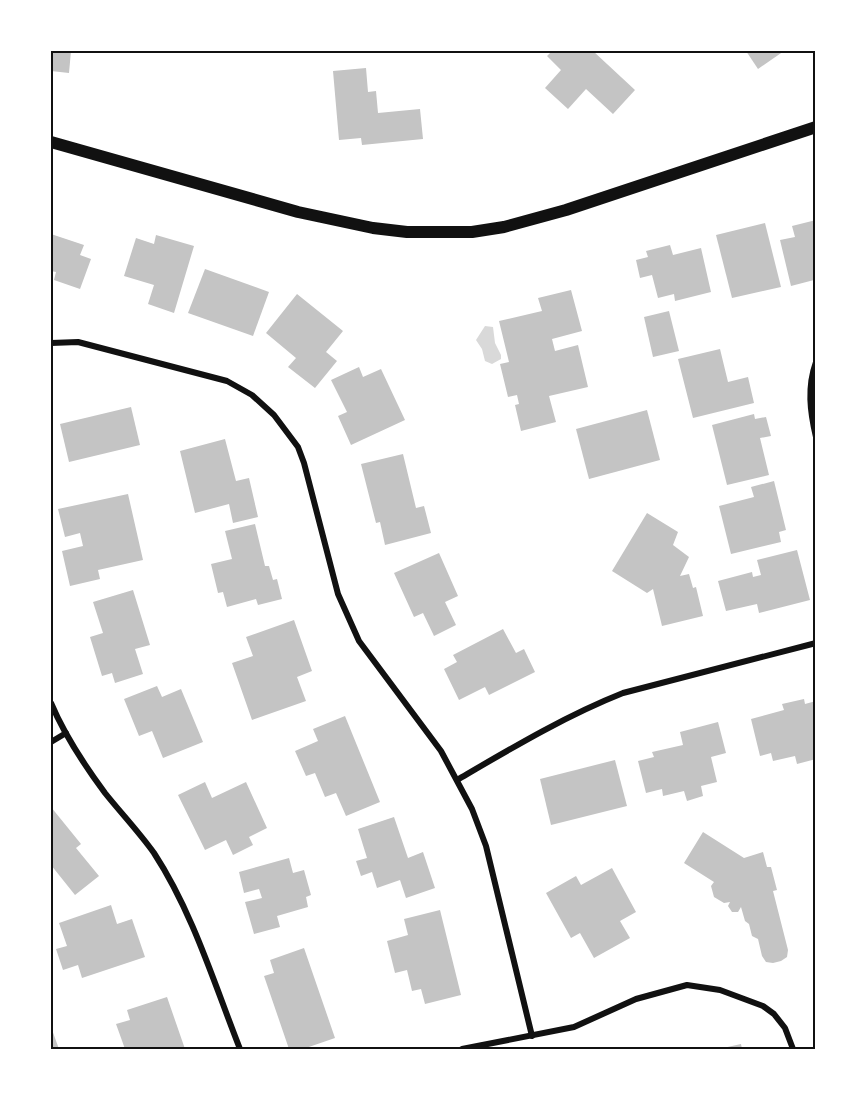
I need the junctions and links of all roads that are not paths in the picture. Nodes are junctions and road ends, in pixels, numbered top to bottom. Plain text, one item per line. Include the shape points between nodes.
1 (816, 128) edge
2 (51, 142) edge
3 (51, 343) edge
4 (816, 362) edge
5 (816, 437) edge
6 (816, 643) edge
7 (51, 703) edge
8 (66, 733) junction
9 (51, 742) edge
10 (457, 780) junction
11 (532, 1036) junction
12 (240, 1049) edge
13 (462, 1049) edge
14 (793, 1049) edge

1 - 2 main road via 566,210 472,232 407,232 362,226 298,212
3 - 10 street via 78,342 227,381 252,395 274,415 298,447 339,594 359,641 441,751
4 - 5 street via 810,382
6 - 10 street via 623,693
7 - 8 street
8 - 9 street
8 - 12 street via 173,886 196,933
10 - 11 street via 486,846
11 - 13 street
11 - 14 street via 574,1027 636,999 687,985 720,990 763,1006 785,1028

